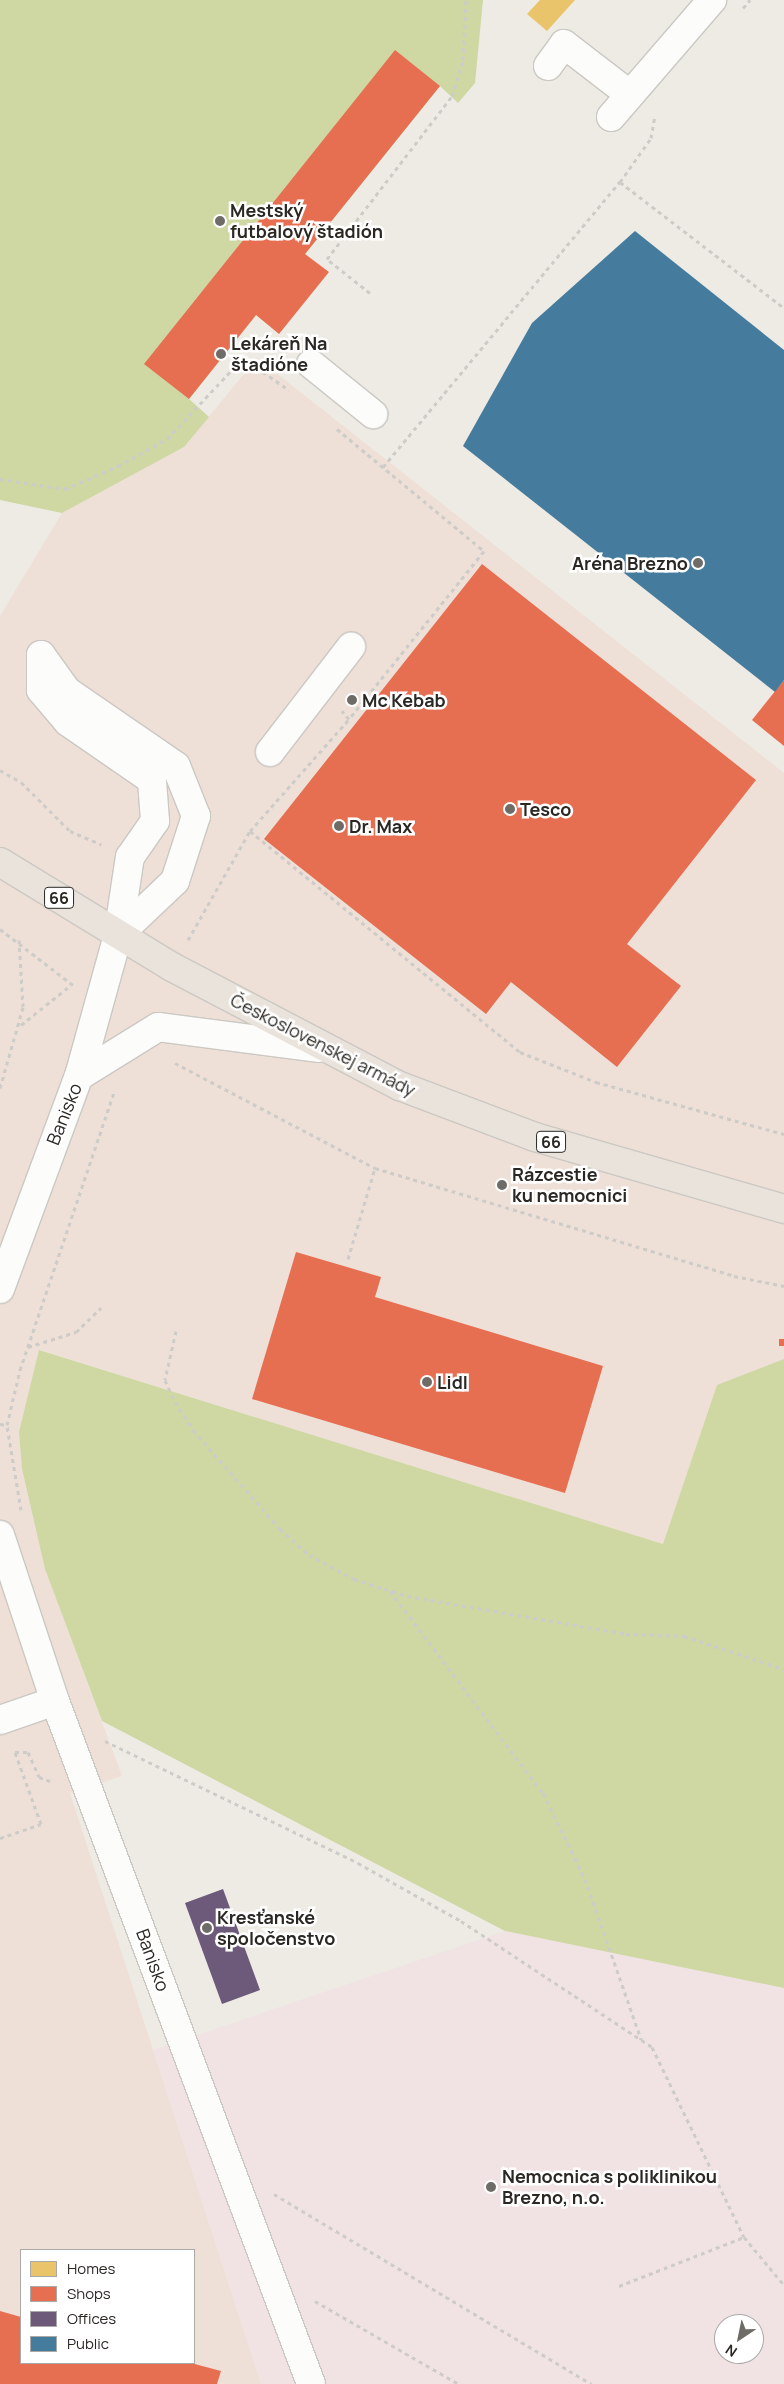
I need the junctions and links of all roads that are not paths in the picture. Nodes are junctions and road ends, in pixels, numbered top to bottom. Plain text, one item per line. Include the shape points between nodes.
1 (712, 0) edge
2 (548, 66) dead end
3 (629, 94) junction
4 (611, 118) dead end
5 (311, 364) dead end
6 (372, 414) dead end
7 (350, 647) dead end
8 (270, 752) dead end
9 (0, 862) edge
10 (118, 935) junction
11 (320, 1048) junction
12 (79, 1076) junction
13 (784, 1209) edge
14 (0, 1289) edge
15 (0, 1534) edge
16 (55, 1700) junction
17 (0, 1720) edge
18 (311, 2384) edge

1 - 3 street
2 - 3 street via 564,44
3 - 4 street
5 - 6 street
7 - 8 street
9 - 10 main road, Československej armády / 66
10 - 10 street, Banisko via 175,881 196,816 176,766 67,691 41,654 41,690 68,722 152,780 155,821 130,857
10 - 11 main road, Československej armády / 66
10 - 12 street, Banisko
11 - 12 street via 158,1027
11 - 13 main road, Československej armády / 66 via 400,1086 535,1137
12 - 14 street, Banisko
15 - 16 street, Banisko
16 - 17 street
16 - 18 street, Banisko

